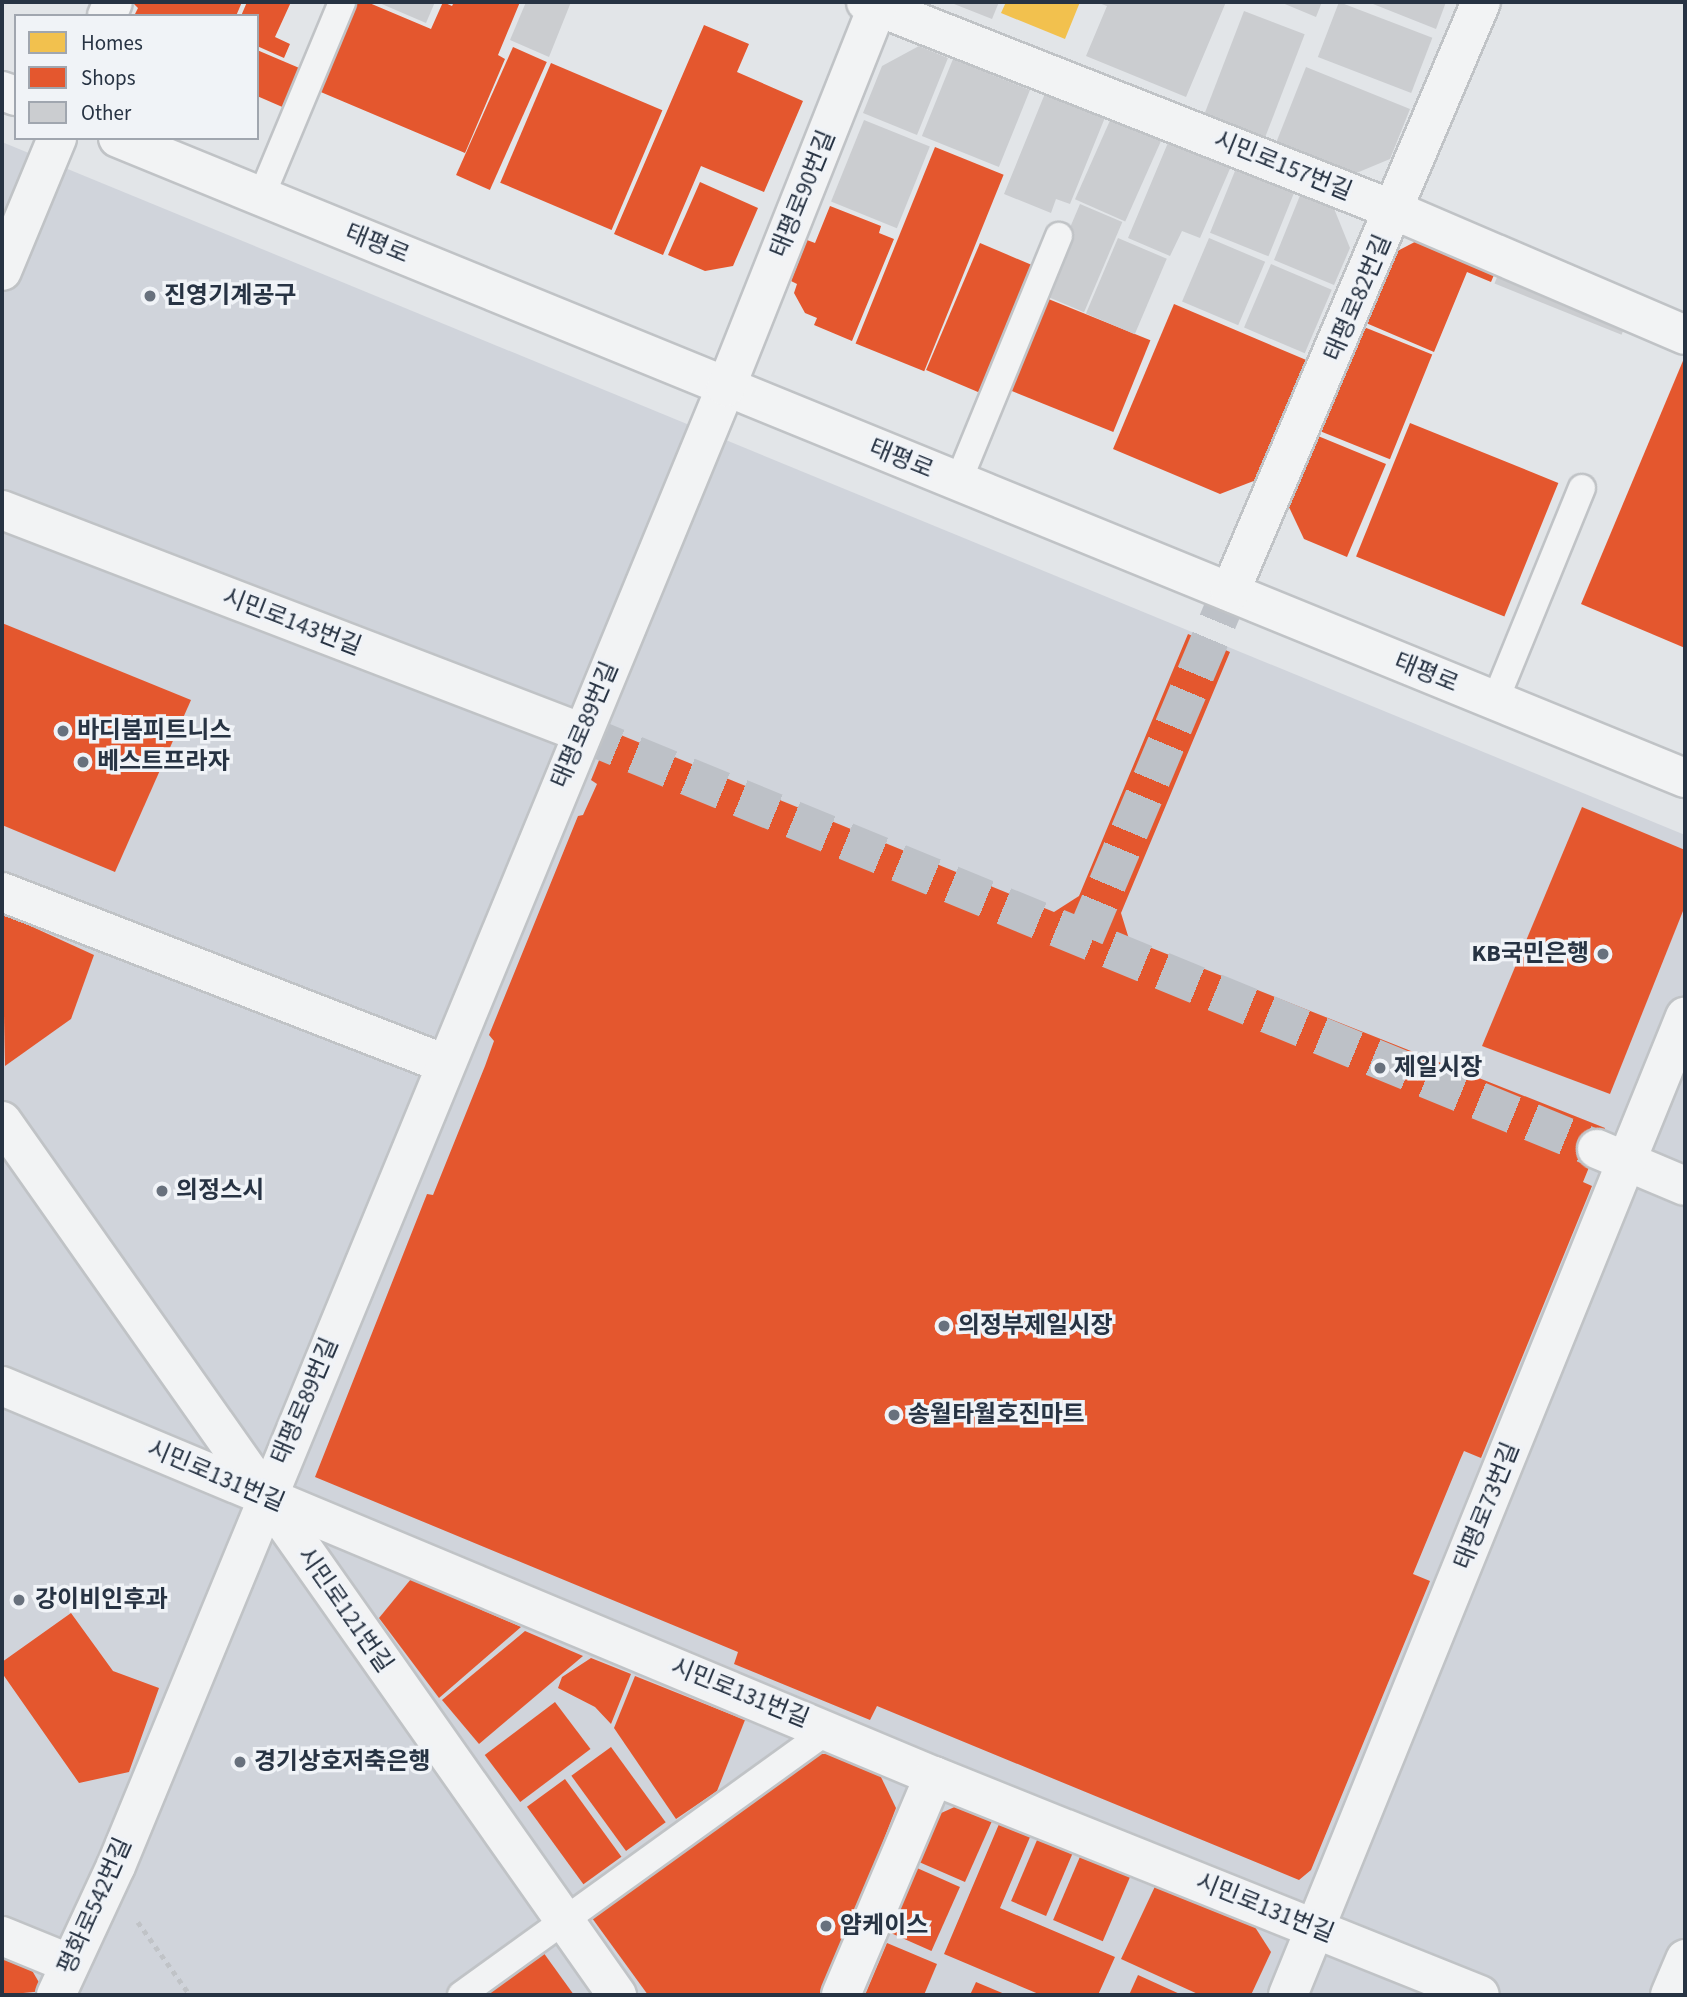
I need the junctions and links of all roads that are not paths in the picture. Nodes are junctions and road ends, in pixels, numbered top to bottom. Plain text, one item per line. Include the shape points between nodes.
1 (342, 2) edge
2 (1481, 2) edge
3 (874, 3) edge
4 (56, 140) edge
5 (123, 140) edge
6 (261, 197) junction
7 (1396, 211) junction
8 (1059, 236) dead end
9 (2, 271) edge
10 (1685, 335) edge
11 (726, 387) junction
12 (958, 482) junction
13 (1582, 488) dead end
14 (2, 510) edge
15 (1230, 592) junction
16 (1494, 701) junction
17 (582, 733) junction
18 (1685, 778) edge
19 (2, 892) edge
20 (1685, 1017) edge
21 (445, 1064) junction
22 (2, 1121) edge
23 (1612, 1155) junction
24 (1685, 1186) edge
25 (2, 1386) edge
26 (265, 1497) junction
27 (829, 1730) junction
28 (934, 1776) junction
29 (133, 1816) joint
30 (564, 1921) junction
31 (1315, 1928) junction
32 (2, 1936) edge
33 (1685, 1959) edge
34 (62, 1979) edge
35 (461, 1995) edge
36 (617, 1995) edge
37 (841, 1995) edge
38 (1287, 1995) edge
39 (1480, 1995) edge
40 (1670, 1995) edge

1 - 6 lane
2 - 7 street, 태평로82번길
3 - 7 street, 시민로157번길
3 - 11 street, 태평로90번길
4 - 9 street
5 - 6 street, 태평로
6 - 11 street, 태평로
7 - 10 street, 시민로157번길
7 - 15 street, 태평로82번길
8 - 12 lane
11 - 12 street, 태평로
11 - 17 street, 태평로89번길
12 - 15 street, 태평로
13 - 16 lane
14 - 17 street, 시민로143번길
15 - 16 street, 태평로
16 - 18 street, 태평로
17 - 21 street, 태평로89번길
19 - 21 street
20 - 23 street, 태평로73번길
21 - 26 street, 태평로89번길
22 - 26 street, 시민로121번길
23 - 24 street
23 - 31 street, 태평로73번길
25 - 26 street, 시민로131번길
26 - 27 street, 시민로131번길
26 - 29 street, 태평로89번길
26 - 30 street, 시민로121번길
27 - 28 street, 시민로131번길
27 - 30 lane
28 - 31 street, 시민로131번길
28 - 37 street
29 - 34 street, 평화로542번길 via 116,1866
30 - 35 lane
30 - 36 street, 시민로121번길
31 - 38 street, 태평로73번길
31 - 39 street, 시민로131번길
32 - 34 street
33 - 40 street

